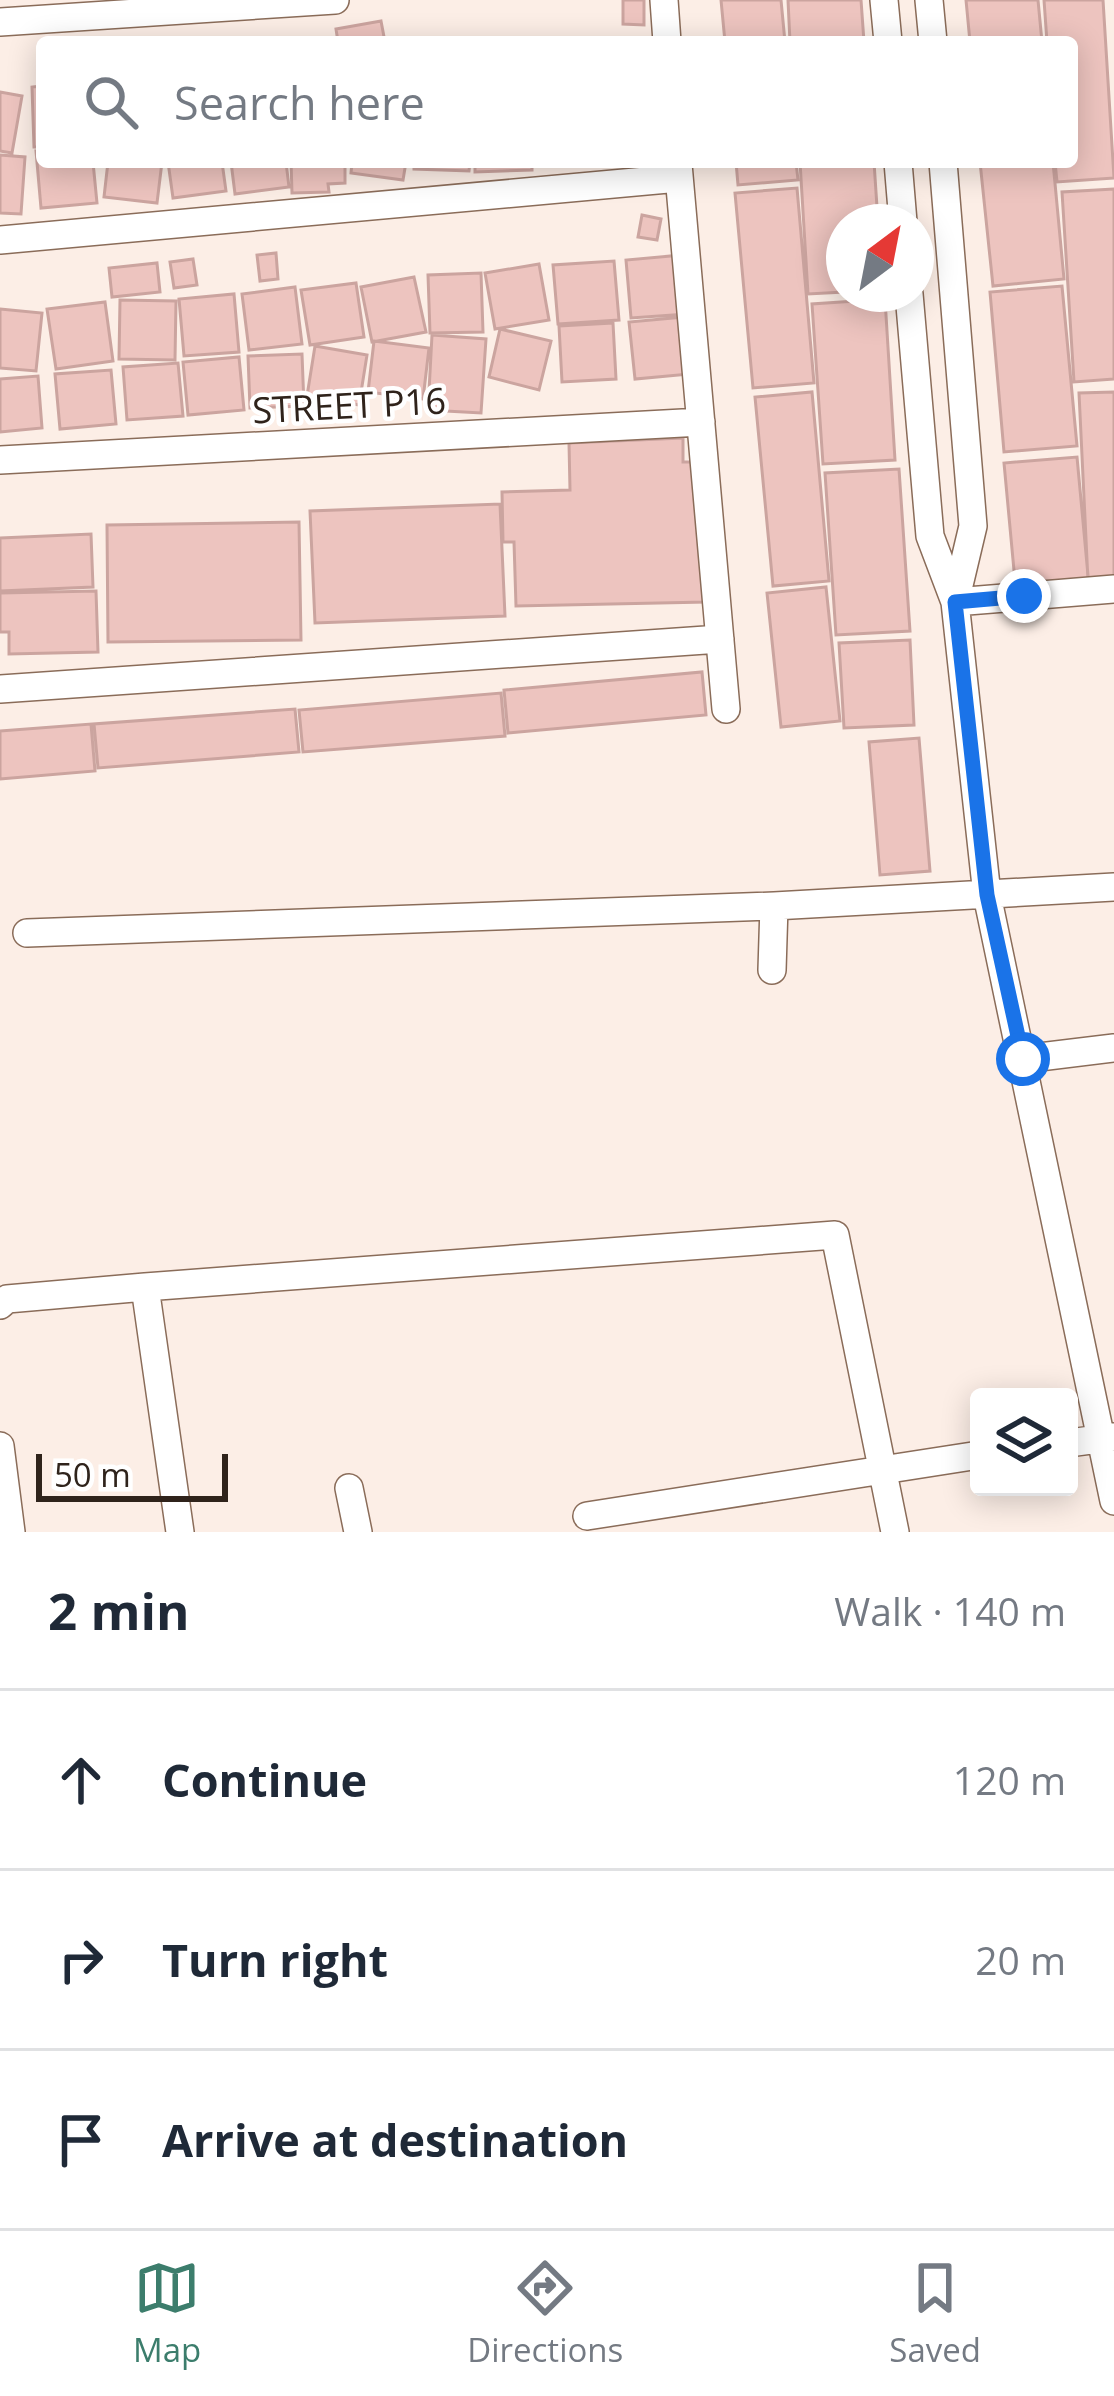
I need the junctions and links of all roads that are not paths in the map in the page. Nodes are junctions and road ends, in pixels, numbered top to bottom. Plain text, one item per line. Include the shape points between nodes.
1 (335, 0) edge
2 (664, 0) edge
3 (884, 0) edge
4 (929, 0) edge
5 (0, 22) edge
6 (667, 36) edge
7 (887, 36) edge
8 (932, 36) edge
9 (898, 168) edge
10 (944, 168) edge
11 (679, 170) edge
12 (902, 204) edge
13 (0, 240) edge
14 (911, 312) edge
15 (701, 422) junction
16 (966, 438) junction
17 (922, 443) junction
18 (0, 460) edge
19 (1114, 589) edge
20 (955, 602) junction
21 (720, 639) junction
22 (0, 688) edge
23 (727, 709) dead end
24 (1114, 887) edge
25 (987, 895) junction
26 (774, 906) junction
27 (27, 933) dead end
28 (772, 970) dead end
29 (1114, 1048) edge
30 (1023, 1059) junction
31 (145, 1287) junction
32 (0, 1305) edge
33 (1107, 1438) edge
34 (0, 1446) edge
35 (970, 1456) edge
36 (883, 1468) junction
37 (349, 1488) dead end
38 (1114, 1502) edge
39 (587, 1516) dead end
40 (11, 1532) edge
41 (180, 1532) edge
42 (358, 1532) edge
43 (896, 1532) edge

1 - 5 street
2 - 6 street
3 - 7 street
4 - 8 street
9 - 12 street
10 - 16 street
11 - 13 street
11 - 15 street
14 - 17 street
15 - 18 street, STREET P16
15 - 21 street
16 - 17 street
16 - 20 street via 973,526
17 - 20 street via 930,536
19 - 20 street
20 - 25 street
21 - 22 street
21 - 23 street
24 - 25 street
25 - 26 street
25 - 30 street
26 - 27 street
26 - 28 street
29 - 30 street
30 - 33 street
31 - 32 street
31 - 36 street via 835,1235
31 - 41 street
33 - 38 street
34 - 40 street
35 - 36 street
36 - 39 street
36 - 43 street
37 - 42 street

